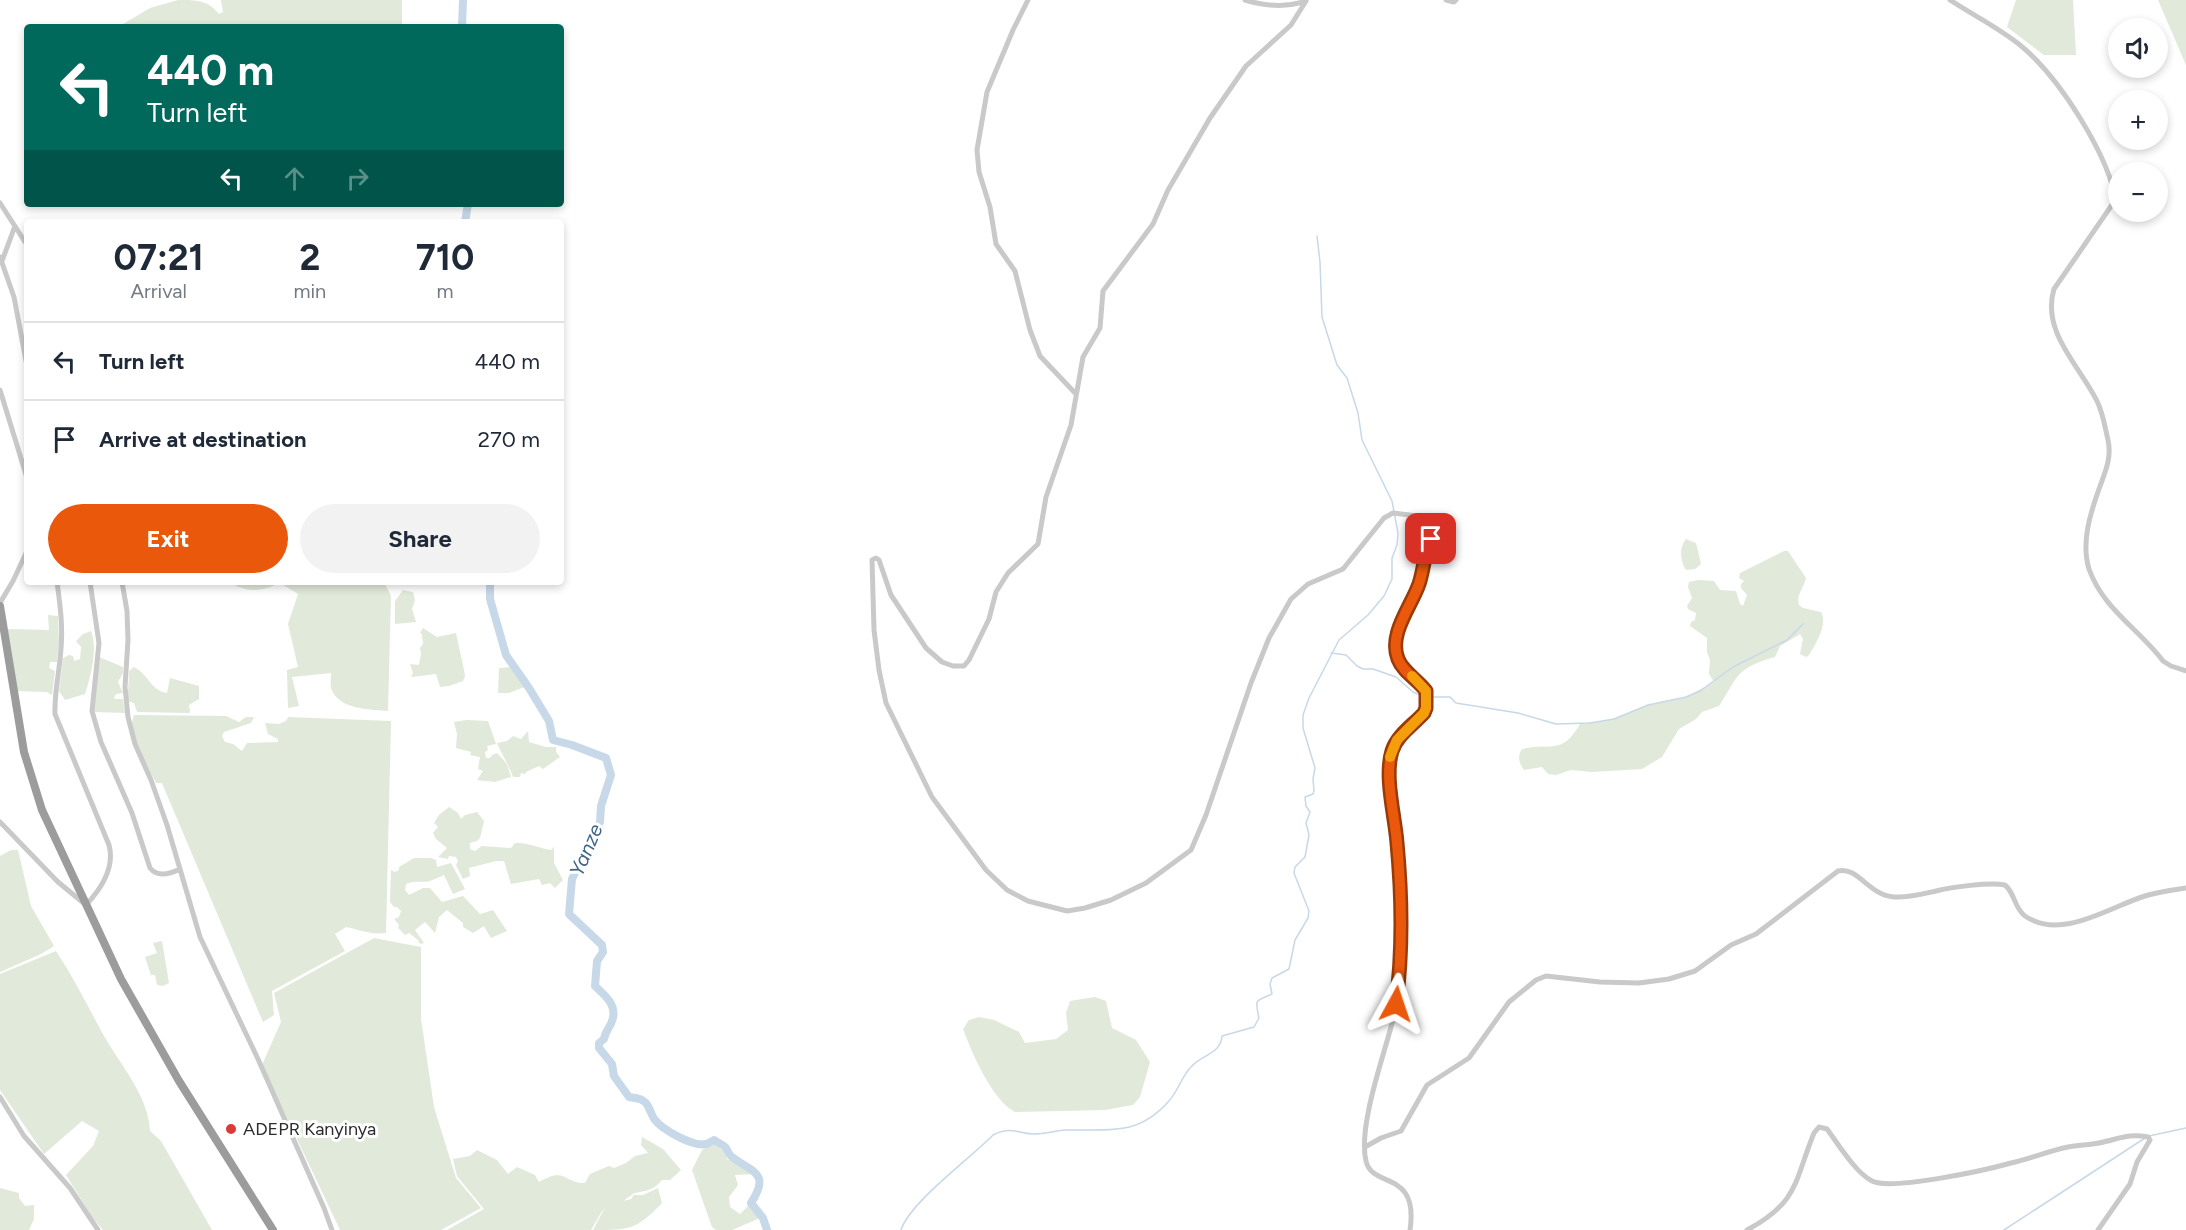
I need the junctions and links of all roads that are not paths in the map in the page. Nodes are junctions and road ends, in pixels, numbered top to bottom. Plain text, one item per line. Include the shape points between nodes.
1 (1028, 0) edge
2 (1245, 0) edge
3 (1446, 0) edge
4 (1456, 0) edge
5 (1950, 0) edge
6 (1308, 1) edge
7 (2108, 178) edge
8 (0, 203) edge
9 (2108, 214) edge
10 (15, 226) junction
11 (24, 241) edge
12 (1, 261) edge
13 (24, 350) edge
14 (0, 390) edge
15 (1076, 394) junction
16 (24, 468) edge
17 (1425, 517) dead end
18 (1438, 523) dead end
19 (24, 557) edge
20 (57, 585) edge
21 (90, 585) edge
22 (122, 585) edge
23 (0, 605) edge
24 (2186, 671) edge
25 (0, 822) edge
26 (180, 869) junction
27 (2186, 888) edge
28 (86, 904) junction
29 (0, 1097) edge
30 (1365, 1147) junction
31 (98, 1230) edge
32 (273, 1230) edge
33 (332, 1230) edge
34 (1410, 1230) edge
35 (1747, 1230) edge
36 (2098, 1230) edge

1 - 15 street via 987,92 977,150 979,172 996,244 1015,271 1040,356
2 - 6 street via 1277,5
3 - 4 street
5 - 7 street via 2019,44 2049,74 2086,128
6 - 15 street via 1246,66 1210,118 1153,224 1103,291 1100,328 1083,357
8 - 10 street
9 - 24 street via 2051,298 2061,343 2097,400 2109,444 2108,464 2087,527 2085,554 2105,598 2163,661
10 - 11 street
10 - 12 street
12 - 13 street via 14,297
14 - 16 street
15 - 17 street via 1071,425 1046,497 1038,544 1008,573 996,592 989,619 964,666 942,662 926,648 891,595 879,560 874,559 871,566 874,630 886,703 932,797 964,842 1007,890 1028,901 1066,911 1111,900 1146,883 1191,850 1251,683 1291,598 1308,584 1343,569 1384,518 1394,513
18 - 30 street via 1395,646 1401,664 1426,691 1426,708 1397,740 1390,758 1400,904 1398,991
19 - 23 street
20 - 28 street via 61,648 55,714 111,852 101,888
21 - 26 street via 99,643 92,703 98,731 150,868 161,874
22 - 26 street via 128,630 128,717
23 - 28 highway via 16,712 33,787
25 - 28 street via 58,882
26 - 33 street via 200,937
27 - 30 street via 2144,896 2082,920 2050,924 2022,914 2009,888 2001,884 1894,897 1873,890 1847,870 1838,871 1756,934 1726,949 1695,972 1639,983 1546,976 1536,980 1509,1002 1469,1058 1427,1085 1401,1131
28 - 32 highway via 121,979
29 - 31 street via 24,1136 70,1188
30 - 34 street via 1365,1161 1371,1171 1408,1196 1413,1212
35 - 36 street via 1788,1198 1819,1127 1827,1130 1865,1176 1887,1184 2009,1164 2131,1134 2148,1137 2130,1184

